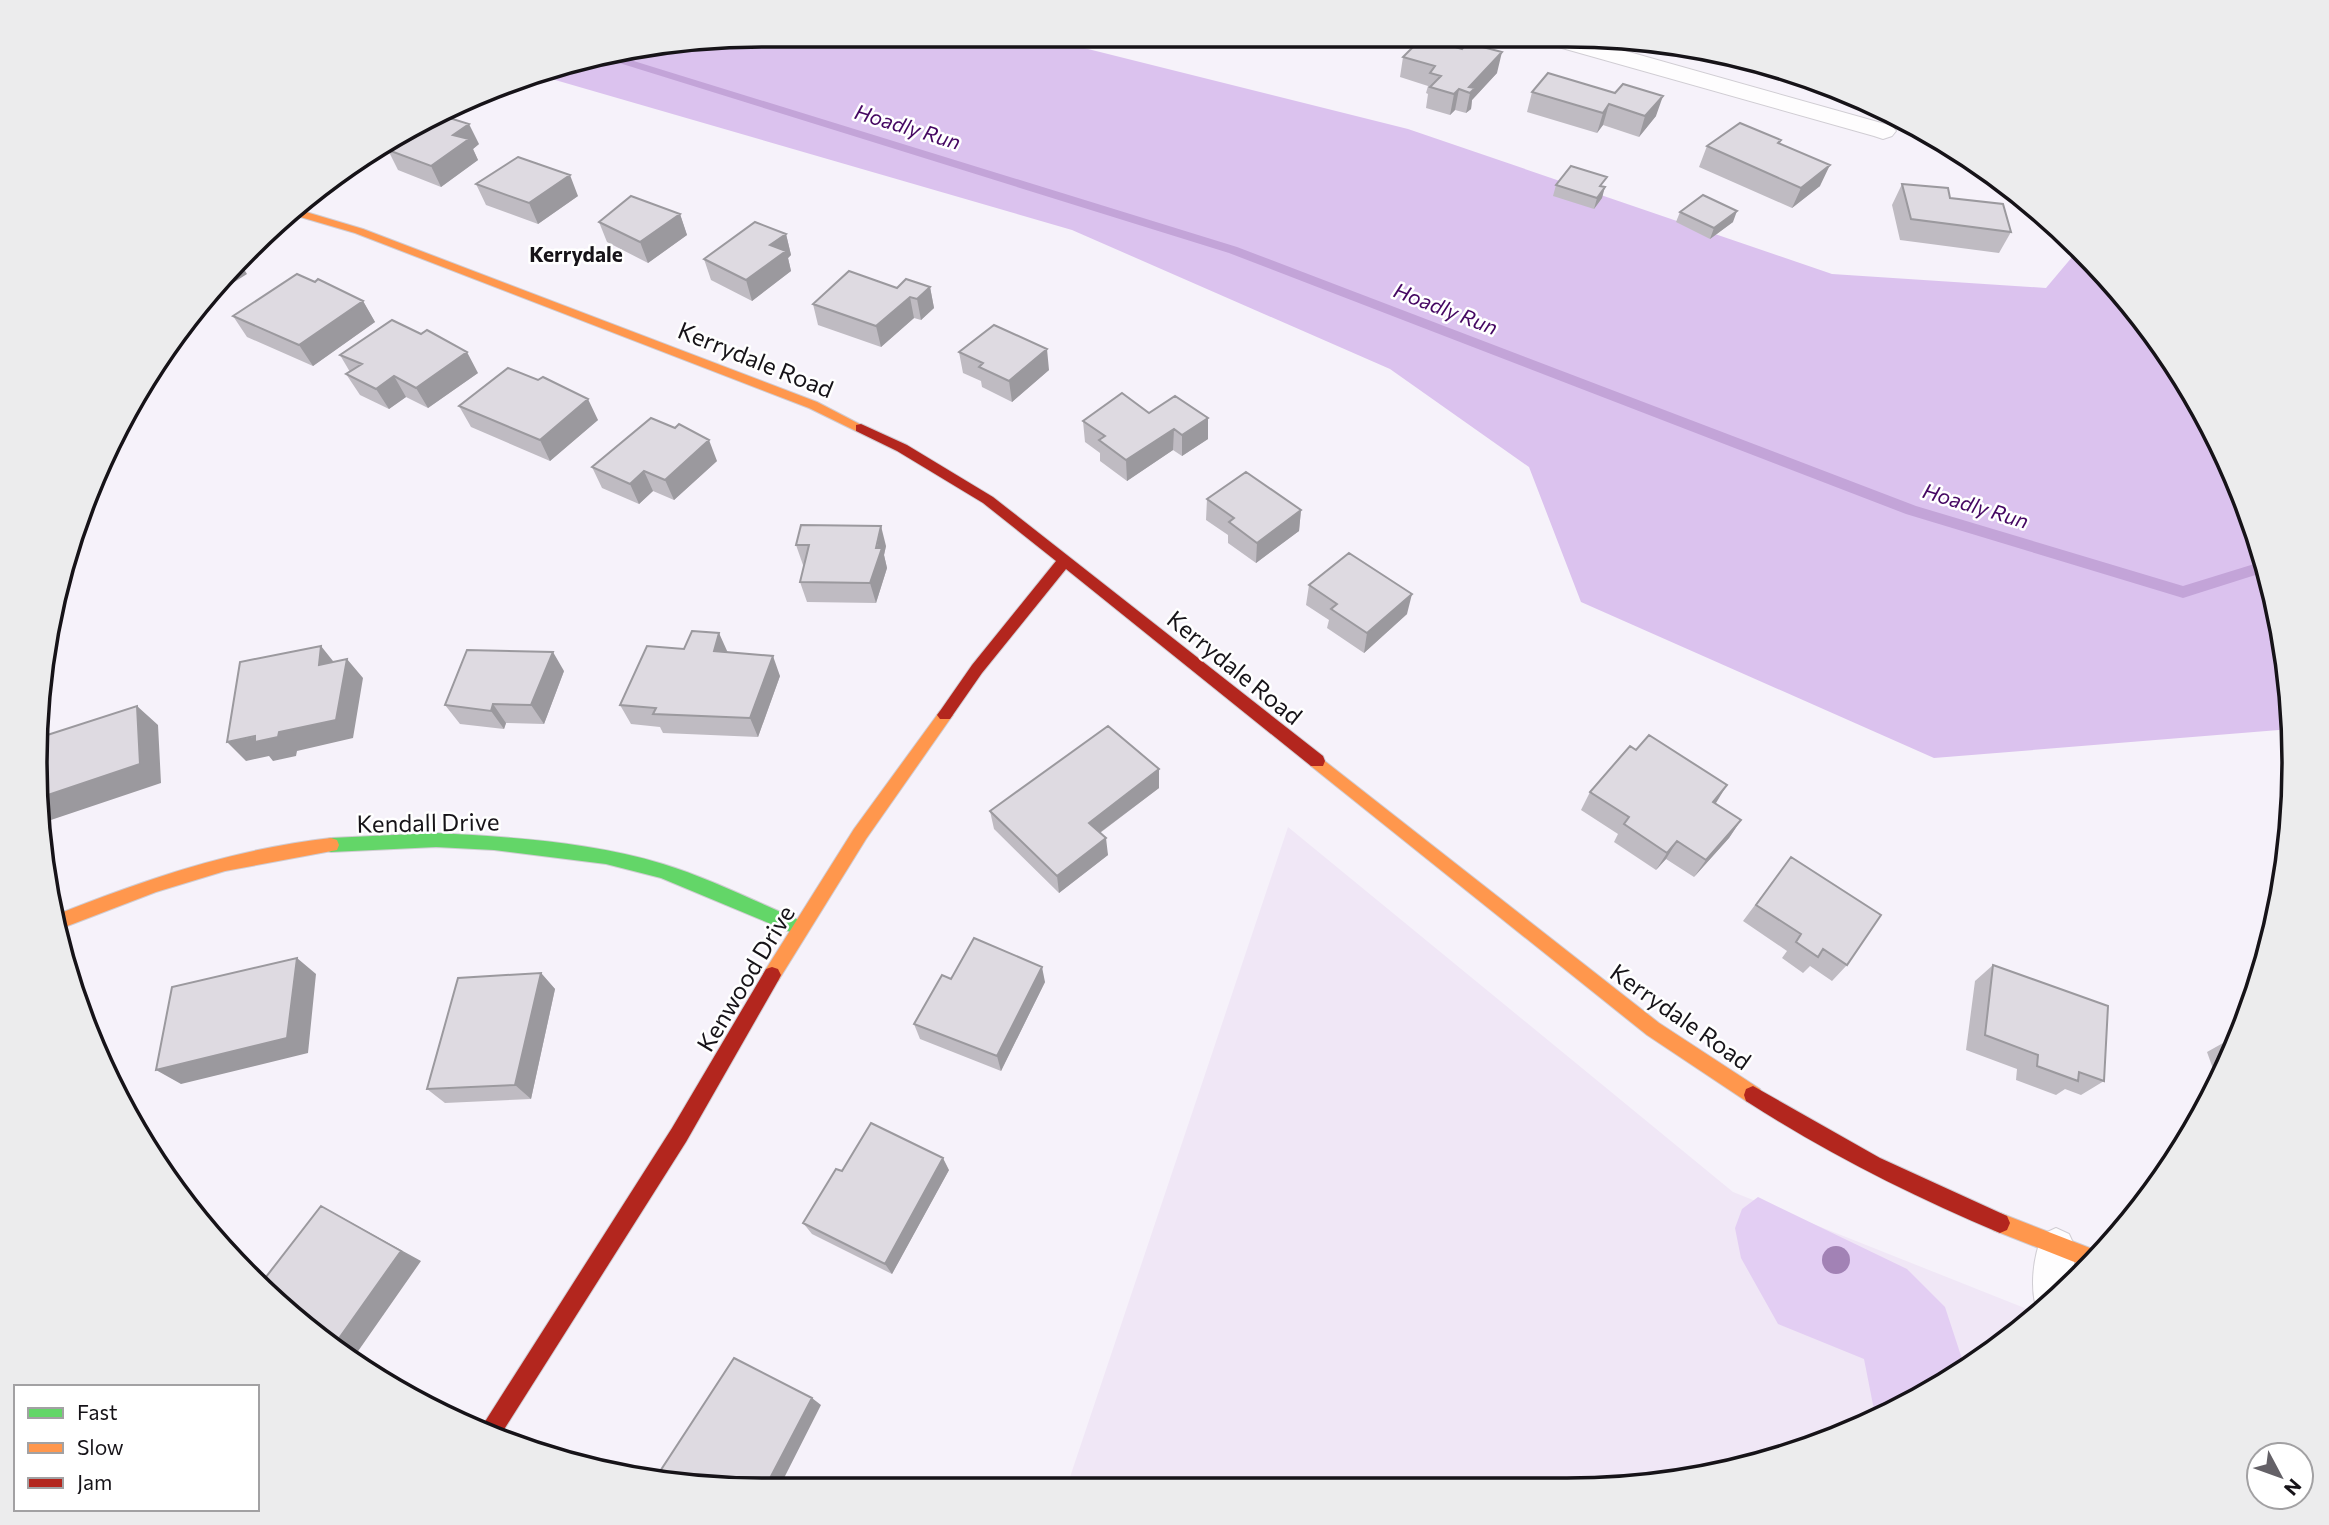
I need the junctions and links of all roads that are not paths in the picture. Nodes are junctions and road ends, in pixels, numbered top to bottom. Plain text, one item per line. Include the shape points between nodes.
1 (1588, 48) edge
2 (1883, 131) dead end
3 (304, 214) edge
4 (1065, 560) junction
5 (65, 919) edge
6 (800, 928) junction
7 (2056, 1247) junction
8 (2083, 1256) edge
9 (2053, 1286) edge
10 (494, 1425) edge

1 - 2 street
3 - 4 street, Kerrydale Road via 359,231 813,405 902,448 988,500
4 - 6 street, Kenwood Drive via 977,669 860,834
4 - 7 street, Kerrydale Road via 1653,1029 1794,1121 1929,1193
5 - 6 street, Kendall Drive via 166,881 281,852 392,841 478,841 560,849 659,870
6 - 10 street, Kenwood Drive via 679,1135
7 - 8 street, Kerrydale Road
7 - 9 lane

